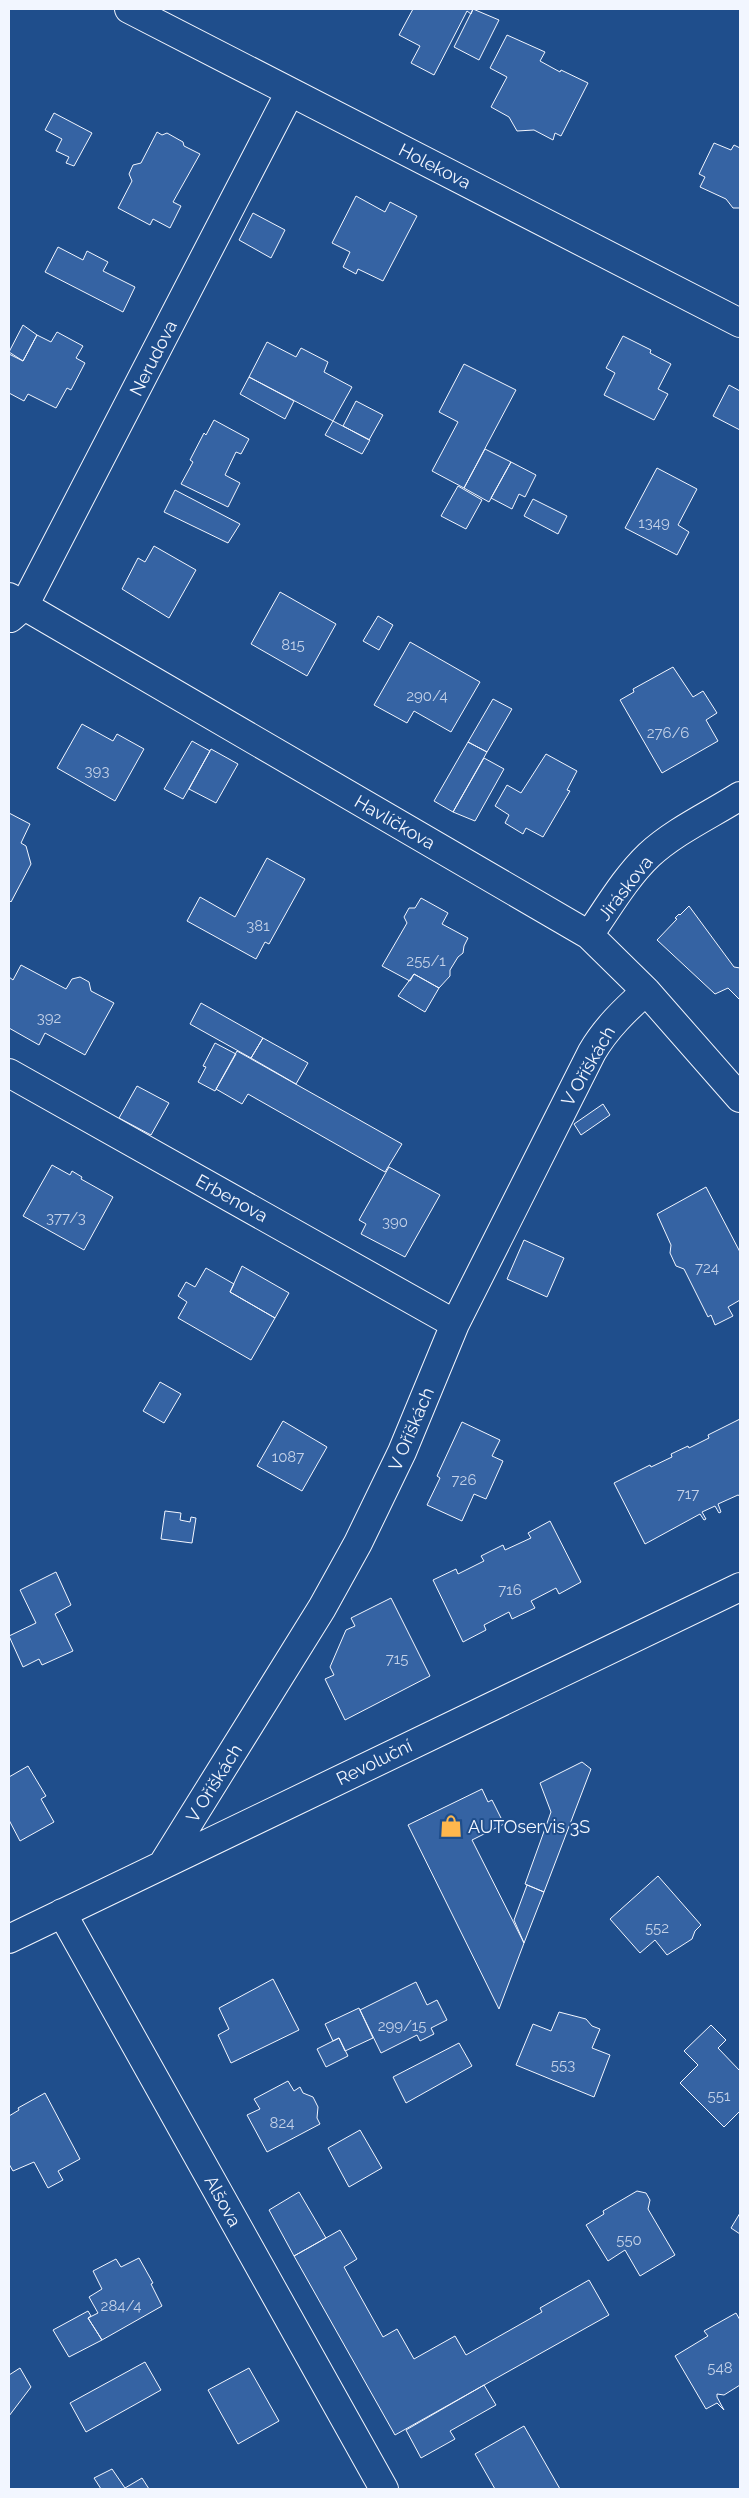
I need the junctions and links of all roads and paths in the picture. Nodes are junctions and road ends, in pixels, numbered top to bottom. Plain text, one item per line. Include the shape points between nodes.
1 (130, 9) edge
2 (290, 92) junction
3 (740, 323) edge
4 (14, 608) edge
5 (740, 796) edge
6 (589, 935) junction
7 (646, 991) junction
8 (9, 1073) edge
9 (740, 1098) edge
10 (455, 1324) junction
11 (740, 1587) edge
12 (163, 1864) junction
13 (62, 1913) junction
14 (9, 1939) edge
15 (384, 2489) edge

1 - 2 street, Holekova
2 - 3 street, Holekova
2 - 4 street, Nerudova
4 - 6 street, Havlíčkova
5 - 6 street, Jiráskova via 671,838 650,855 630,877
6 - 7 street, Havlíčkova
7 - 9 street, Havlíčkova
7 - 10 street, V Oříškách via 606,1030 592,1052
8 - 10 street, Erbenova
10 - 12 street, V Oříškách via 402,1452 358,1543 322,1608
11 - 12 street, Revoluční
12 - 13 street, Revoluční
13 - 14 street, Revoluční
13 - 15 street, Alšova

